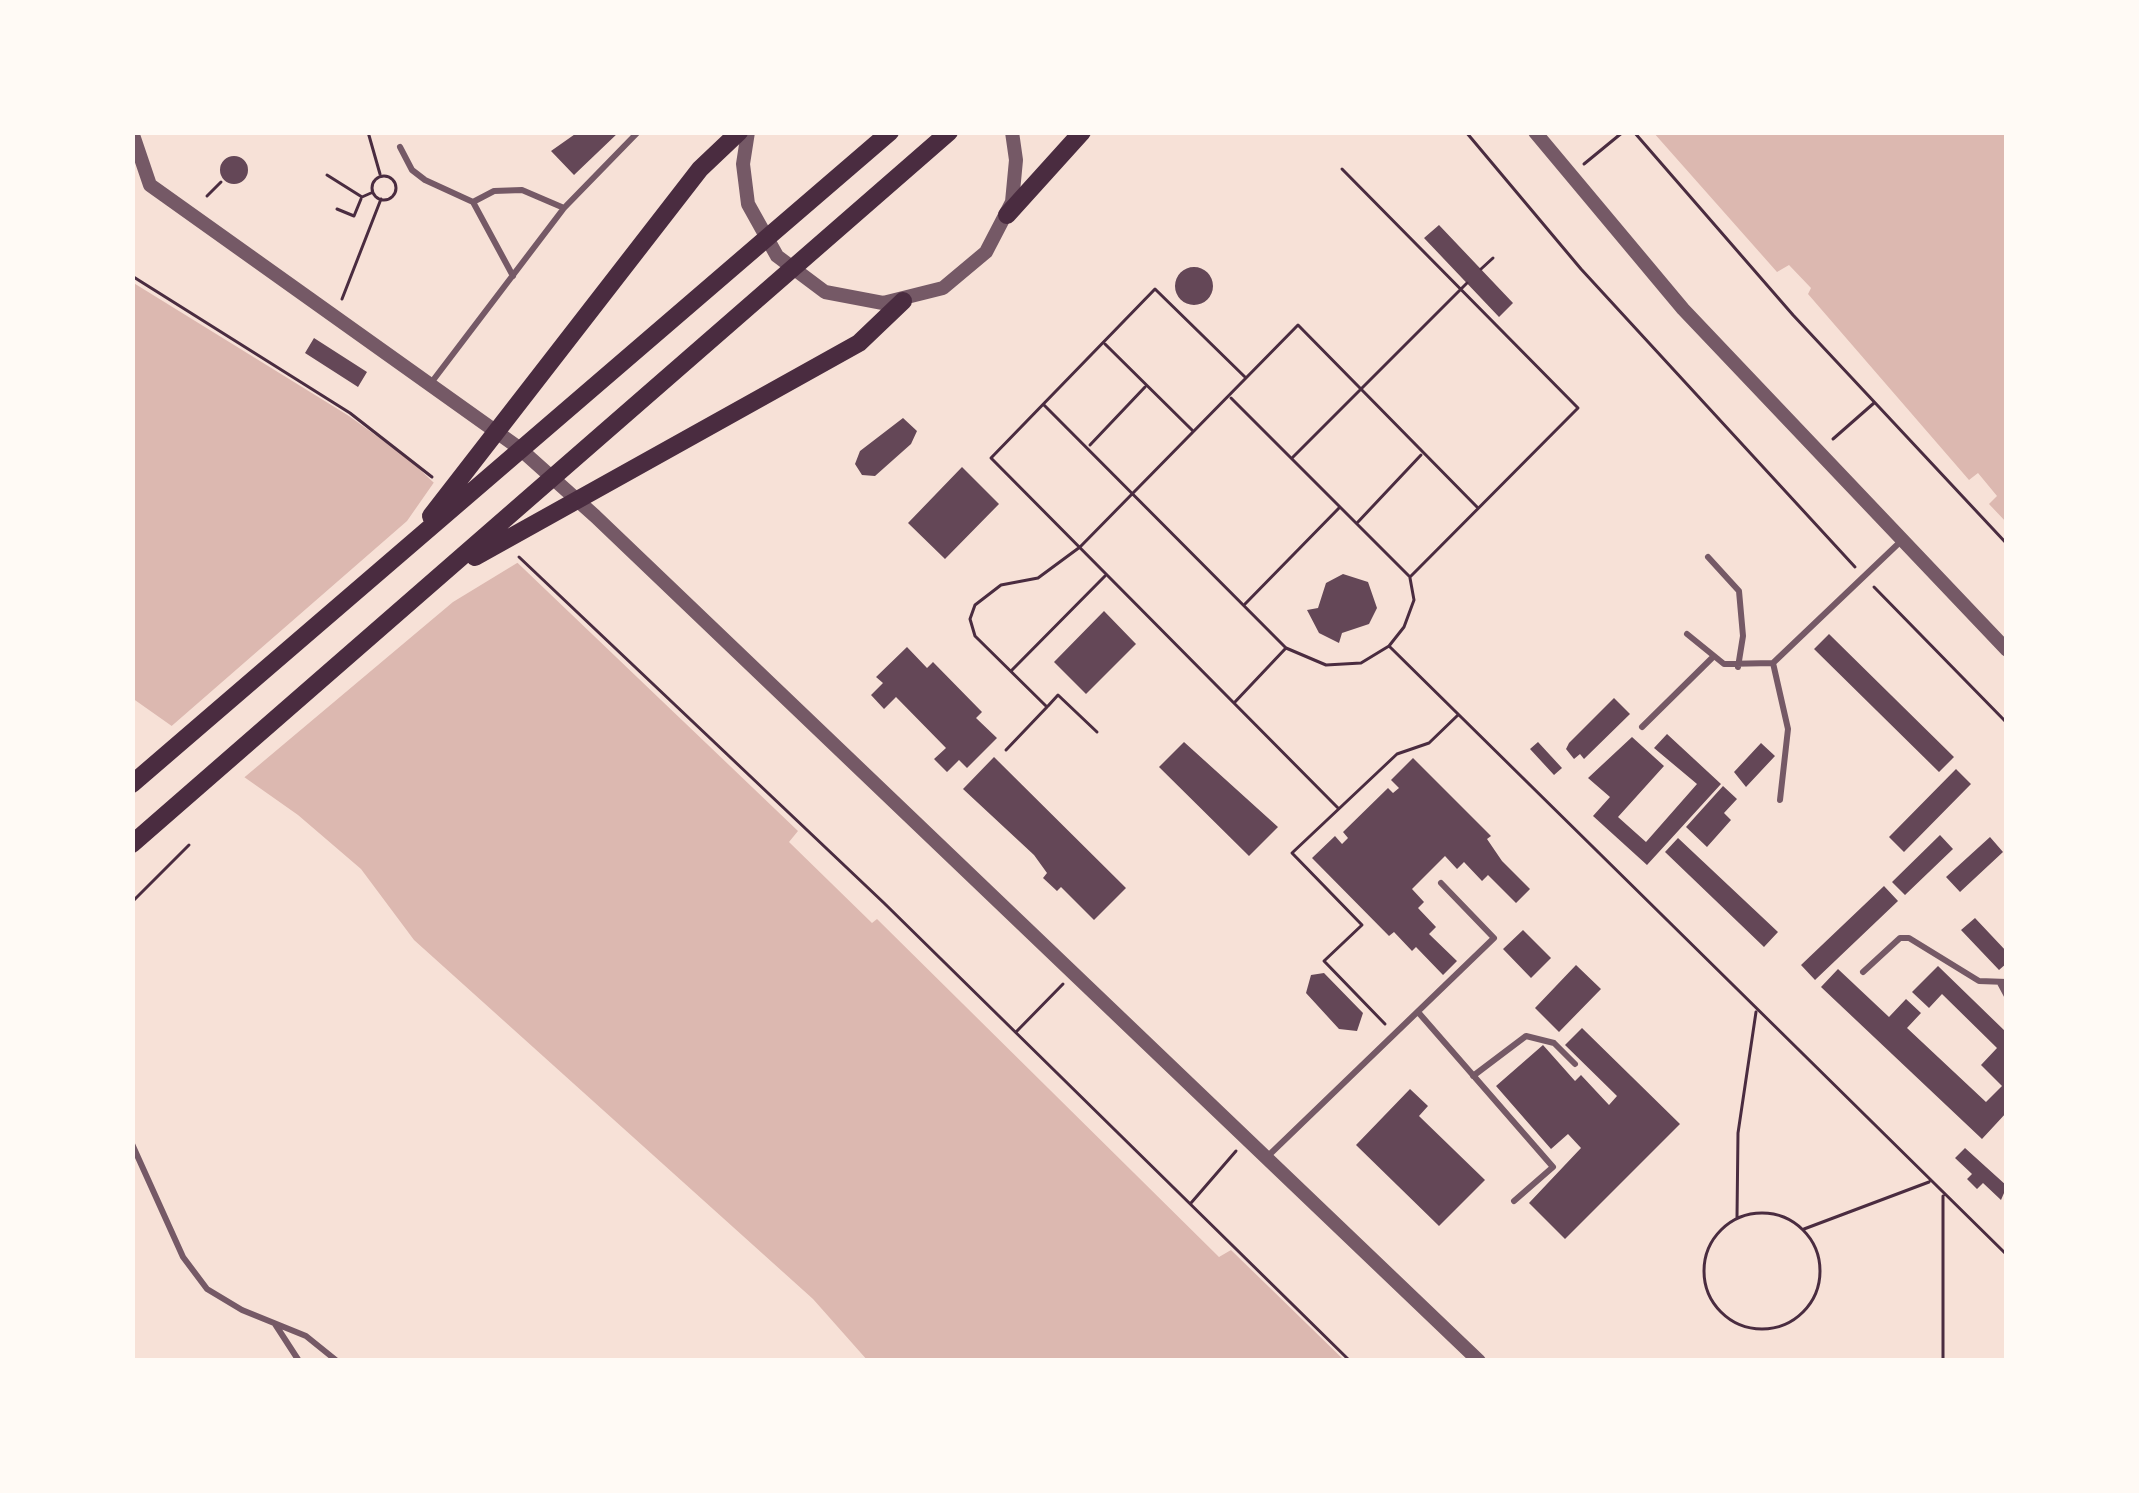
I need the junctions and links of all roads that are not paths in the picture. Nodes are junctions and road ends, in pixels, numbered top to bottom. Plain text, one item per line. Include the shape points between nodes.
1 (132, 132) edge
2 (638, 132) edge
3 (743, 132) edge
4 (890, 132) edge
5 (950, 132) edge
6 (1012, 132) edge
7 (1082, 132) edge
8 (1535, 132) edge
9 (400, 148) dead end
10 (132, 173) edge
11 (150, 185) junction
12 (473, 202) junction
13 (564, 208) junction
14 (1007, 215) junction
15 (514, 276) junction
16 (903, 302) junction
17 (431, 383) junction
18 (1902, 540) junction
19 (1708, 557) dead end
20 (393, 562) junction
21 (421, 593) junction
22 (1687, 634) dead end
23 (2007, 650) edge
24 (1713, 657) junction
25 (1774, 663) junction
26 (1738, 668) junction
27 (1642, 727) dead end
28 (132, 784) edge
29 (1780, 800) dead end
30 (132, 844) edge
31 (1442, 884) dead end
32 (1863, 972) dead end
33 (2003, 983) edge
34 (2007, 996) edge
35 (1418, 1012) junction
36 (1575, 1064) dead end
37 (1473, 1076) junction
38 (132, 1144) edge
39 (1268, 1156) junction
40 (1514, 1201) dead end
41 (274, 1323) junction
42 (299, 1361) edge
43 (337, 1361) edge
44 (1479, 1361) edge

1 - 11 street
2 - 13 lane
3 - 16 street via 748,204 777,256 825,292
3 - 20 main road via 700,169
4 - 20 main road
5 - 21 main road
6 - 14 street via 1016,174
7 - 14 main road
8 - 18 street via 1683,309
9 - 12 lane via 425,180
10 - 11 street
11 - 17 street
12 - 13 lane via 522,190
12 - 15 lane
13 - 15 lane
14 - 16 street via 966,272
15 - 17 lane
16 - 21 main road via 859,343
17 - 39 street via 595,516
18 - 23 street
18 - 25 lane
19 - 26 lane via 1739,591
20 - 28 main road
21 - 30 main road
22 - 24 lane
24 - 26 lane
24 - 27 lane
25 - 26 lane
25 - 29 lane via 1788,728
31 - 35 lane via 1494,938
32 - 33 lane via 1909,938 1979,981
33 - 34 lane
35 - 37 lane
35 - 39 lane
36 - 37 lane via 1553,1042 1526,1036
37 - 40 lane via 1552,1167
38 - 41 lane via 183,1257 207,1289
39 - 44 street
41 - 42 lane
41 - 43 lane

